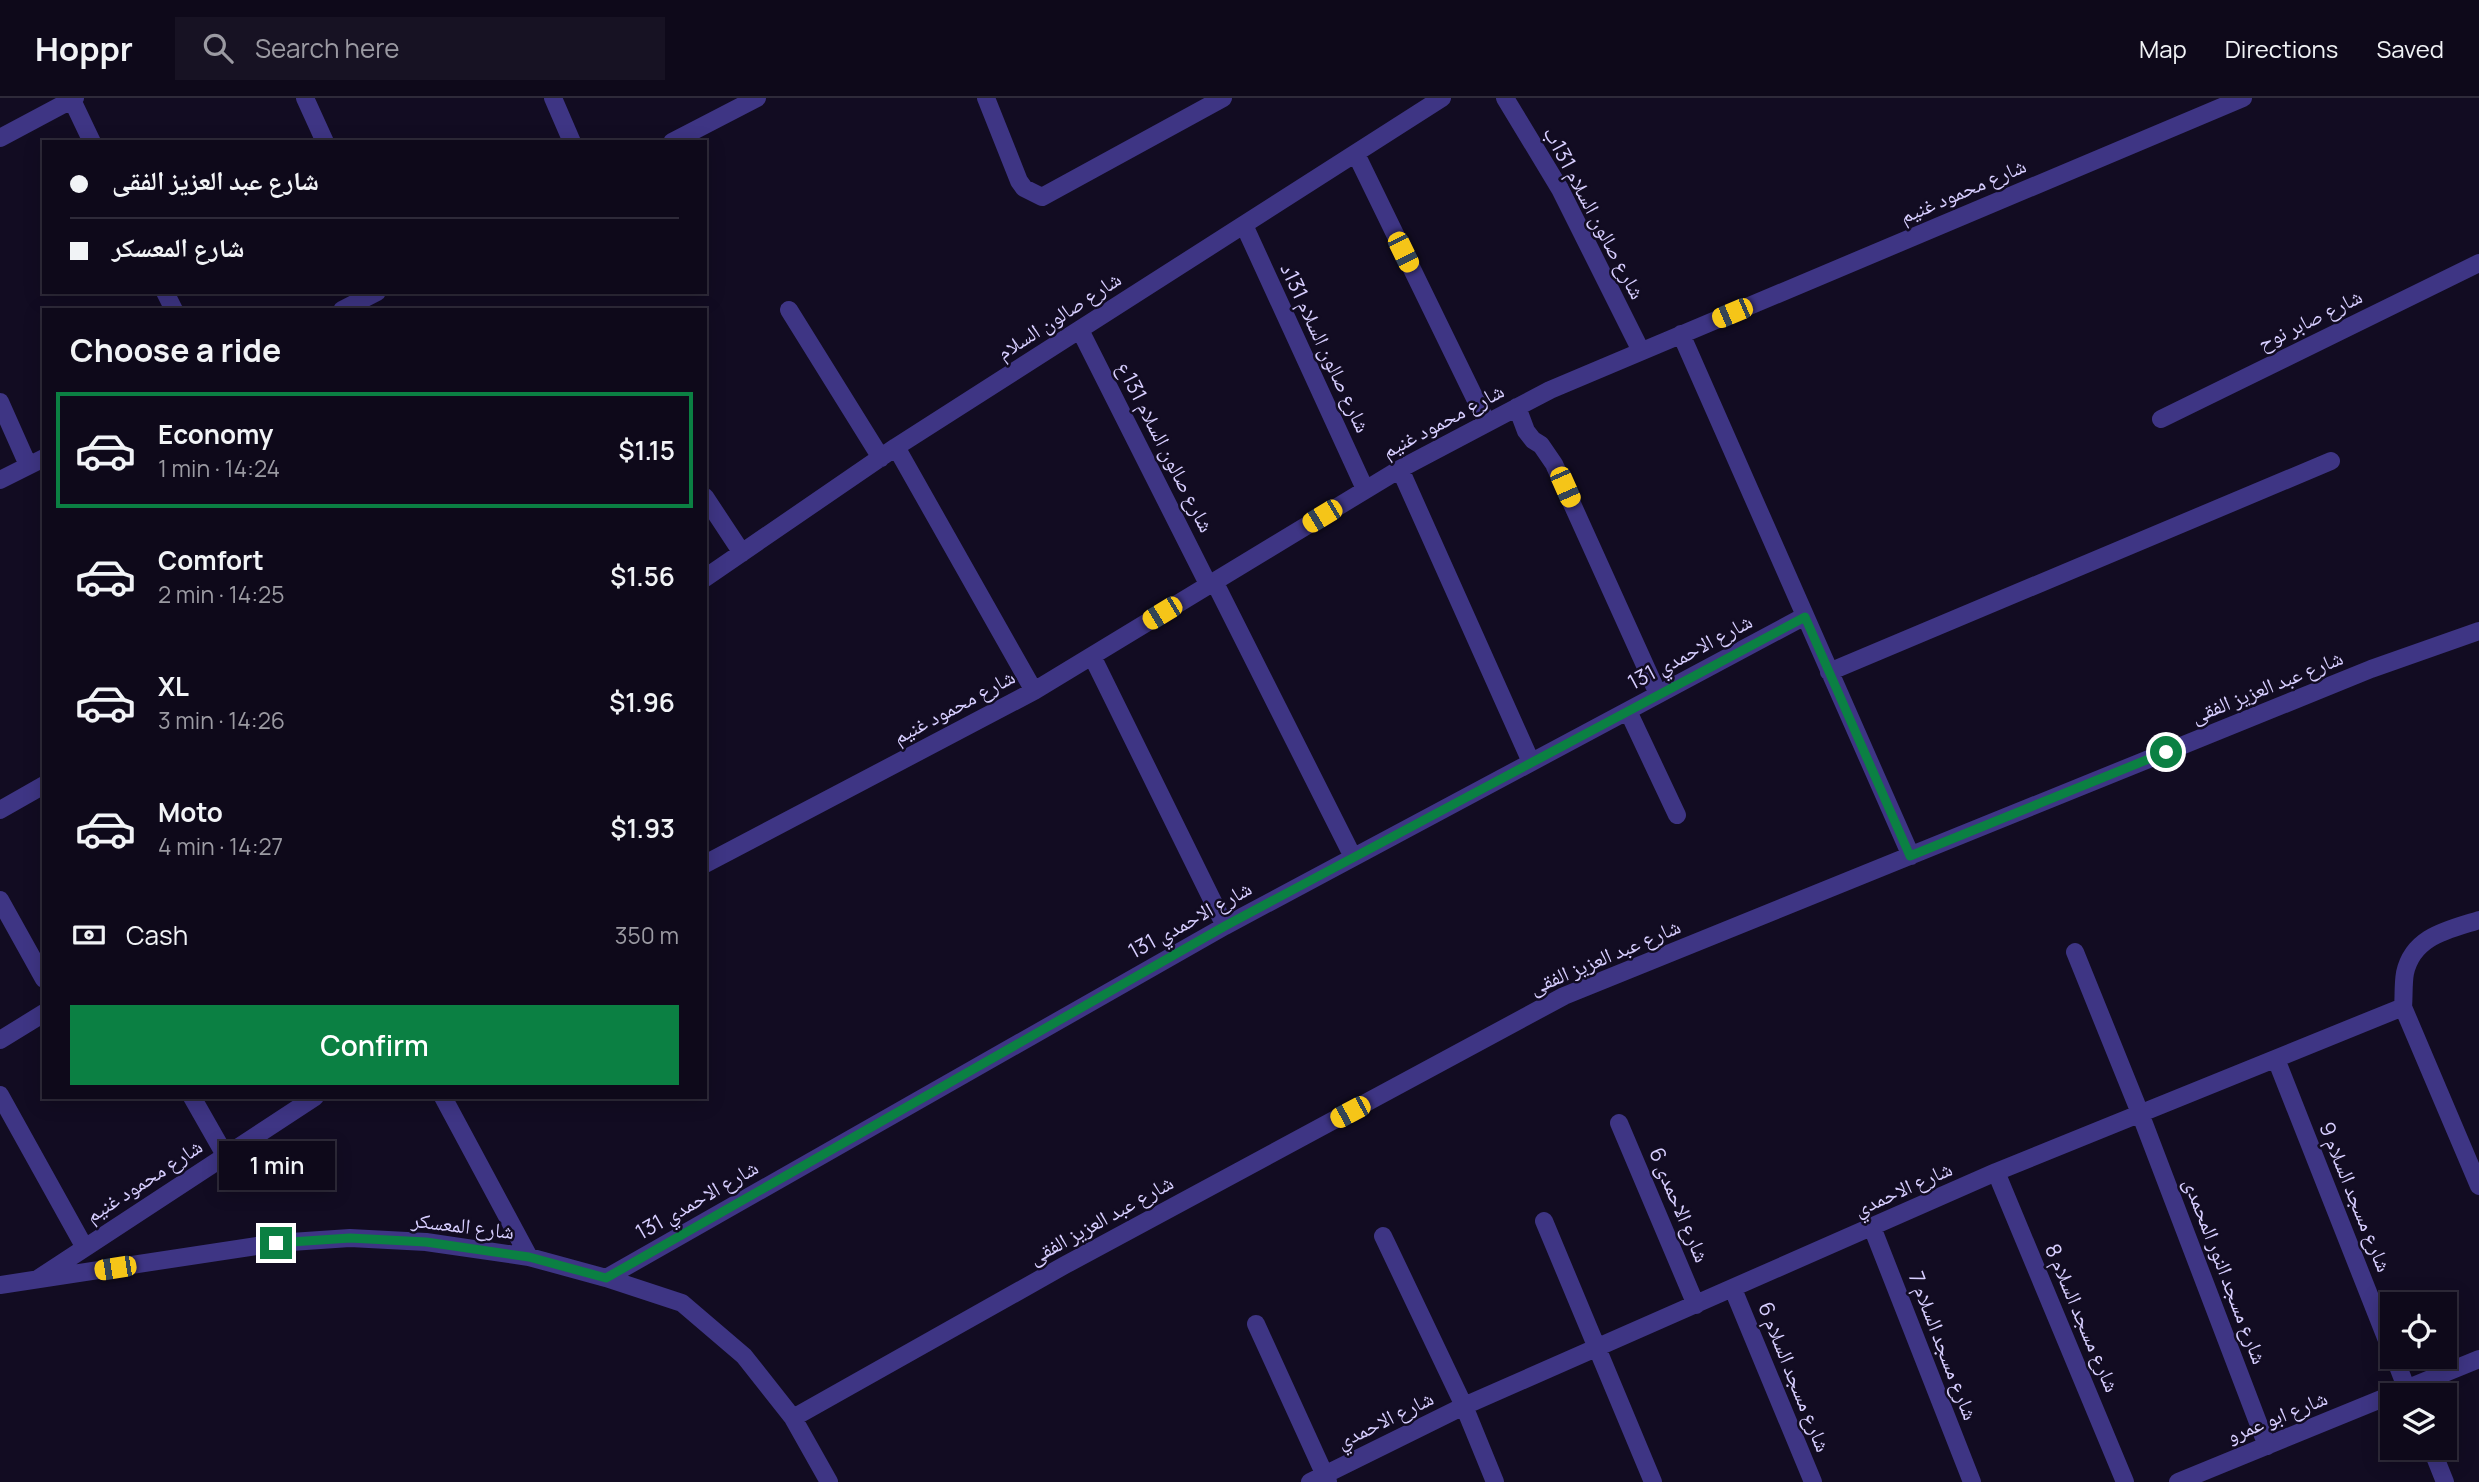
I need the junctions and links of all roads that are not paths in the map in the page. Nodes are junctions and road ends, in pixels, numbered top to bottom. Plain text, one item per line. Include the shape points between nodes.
1 (305, 98) edge
2 (552, 98) edge
3 (757, 98) edge
4 (986, 98) edge
5 (1223, 98) edge
6 (1442, 98) edge
7 (1504, 98) edge
8 (2243, 98) edge
9 (73, 99) edge
10 (0, 138) edge
11 (91, 140) edge
12 (324, 140) edge
13 (571, 140) edge
14 (676, 140) edge
15 (1356, 154) junction
16 (1244, 225) junction
17 (2479, 263) edge
18 (373, 294) edge
19 (346, 308) edge
20 (789, 310) dead end
21 (1080, 330) junction
22 (1681, 334) junction
23 (1641, 351) junction
24 (0, 402) edge
25 (1517, 407) junction
26 (2161, 419) dead end
27 (1487, 424) junction
28 (896, 447) junction
29 (881, 458) junction
30 (2331, 461) dead end
31 (36, 462) edge
32 (1400, 469) junction
33 (0, 480) edge
34 (1365, 489) junction
35 (707, 500) edge
36 (742, 553) junction
37 (707, 577) edge
38 (1211, 583) junction
39 (1805, 617) junction
40 (2479, 631) edge
41 (1092, 656) junction
42 (1829, 672) junction
43 (1034, 691) junction
44 (1658, 694) junction
45 (1628, 711) junction
46 (1531, 762) junction
47 (42, 786) edge
48 (0, 810) edge
49 (1677, 815) dead end
50 (1910, 856) junction
51 (1353, 858) junction
52 (707, 863) edge
53 (0, 900) edge
54 (2479, 920) edge
55 (1225, 926) junction
56 (2075, 952) dead end
57 (42, 975) edge
58 (2403, 1007) junction
59 (42, 1014) edge
60 (0, 1040) edge
61 (2276, 1059) junction
62 (0, 1095) edge
63 (193, 1099) edge
64 (311, 1099) edge
65 (444, 1099) edge
66 (2140, 1113) junction
67 (1619, 1123) dead end
68 (225, 1155) junction
69 (1996, 1172) junction
70 (2479, 1186) edge
71 (1544, 1221) dead end
72 (1872, 1227) junction
73 (1383, 1236) dead end
74 (85, 1248) junction
75 (529, 1257) junction
76 (606, 1278) junction
77 (34, 1281) junction
78 (0, 1285) edge
79 (1733, 1289) junction
80 (1696, 1305) junction
81 (2380, 1322) edge
82 (1256, 1324) dead end
83 (1598, 1348) junction
84 (2479, 1359) edge
85 (2427, 1383) edge
86 (2380, 1403) edge
87 (1464, 1406) junction
88 (793, 1418) junction
89 (2267, 1446) junction
90 (2436, 1460) edge
91 (1321, 1480) edge
92 (830, 1482) edge
93 (1495, 1482) edge
94 (1653, 1482) edge
95 (1813, 1482) edge
96 (1972, 1482) edge
97 (2125, 1482) edge
98 (2178, 1482) edge
99 (2445, 1482) edge

1 - 12 street
2 - 13 street
3 - 14 street
4 - 5 street via 1019,181 1042,197
6 - 15 street, شارع صالون السلام
7 - 23 street, شارع صالون السلام 131ب via 1560,189
8 - 22 street, شارع محمود غنيم
9 - 10 street
9 - 11 street
15 - 16 street, شارع صالون السلام
15 - 27 street
16 - 21 street, شارع صالون السلام
16 - 34 street, شارع صالون السلام 131د
17 - 26 street, شارع صابر نوح
18 - 19 street
20 - 29 street
21 - 28 street, شارع صالون السلام
21 - 38 street, شارع صالون السلام 131ع
22 - 23 street, شارع محمود غنيم
22 - 39 street
23 - 25 street, شارع محمود غنيم
24 - 31 street
25 - 27 street, شارع محمود غنيم
25 - 44 street via 1526,431 1554,464
27 - 32 street, شارع محمود غنيم
28 - 29 street, شارع صالون السلام
28 - 43 street
29 - 36 street, شارع صالون السلام
30 - 42 street
31 - 33 street
32 - 34 street, شارع محمود غنيم
32 - 46 street
34 - 38 street, شارع محمود غنيم
35 - 36 street
36 - 37 street, شارع صالون السلام
38 - 41 street, شارع محمود غنيم
38 - 51 street, شارع صالون السلام 131ع
39 - 42 street
39 - 44 street, شارع الاحمدي 131
40 - 50 street, شارع عبد العزيز الفقى via 2371,669
41 - 43 street, شارع محمود غنيم
41 - 55 street
42 - 50 street
43 - 52 street, شارع محمود غنيم
44 - 45 street, شارع الاحمدي 131
45 - 46 street, شارع الاحمدي 131
45 - 49 street
46 - 51 street, شارع الاحمدي 131
47 - 48 street
50 - 88 street, شارع عبد العزيز الفقى via 1564,996 1065,1265
51 - 55 street, شارع الاحمدي 131
53 - 57 street
54 - 58 street via 2424,941 2411,955
55 - 76 street, شارع الاحمدي 131
56 - 66 street, شارع مسجد النور المحمدى
58 - 61 street, شارع الاحمدي
58 - 70 street
59 - 60 street
61 - 66 street, شارع الاحمدي
61 - 81 street, شارع مسجد السلام 9
62 - 74 street
63 - 68 street
64 - 68 street, شارع محمود غنيم
65 - 75 street
66 - 69 street, شارع الاحمدي
66 - 89 street, شارع مسجد النور المحمدى
67 - 80 street, شارع الاحمدى 6
68 - 74 street, شارع محمود غنيم
69 - 72 street, شارع الاحمدي
69 - 97 street, شارع مسجد السلام 8
71 - 83 street
72 - 79 street, شارع الاحمدي
72 - 96 street, شارع مسجد السلام 7
73 - 87 street
74 - 77 street, شارع محمود غنيم
75 - 76 street, شارع المعسكر
75 - 77 street, شارع المعسكر via 426,1242 350,1238 276,1243
76 - 88 street, شارع المعسكر via 682,1303 744,1356
77 - 78 street, شارع المعسكر
79 - 80 street, شارع الاحمدي
79 - 95 street, شارع مسجد السلام 6
80 - 83 street, شارع الاحمدي
82 - 91 street
83 - 87 street, شارع الاحمدي
83 - 94 street
84 - 85 street, شارع ابو عمرو
86 - 89 street, شارع ابو عمرو
87 - 91 street, شارع الاحمدي
87 - 93 street
88 - 92 street, شارع المعسكر
89 - 98 street, شارع ابو عمرو
90 - 99 street

